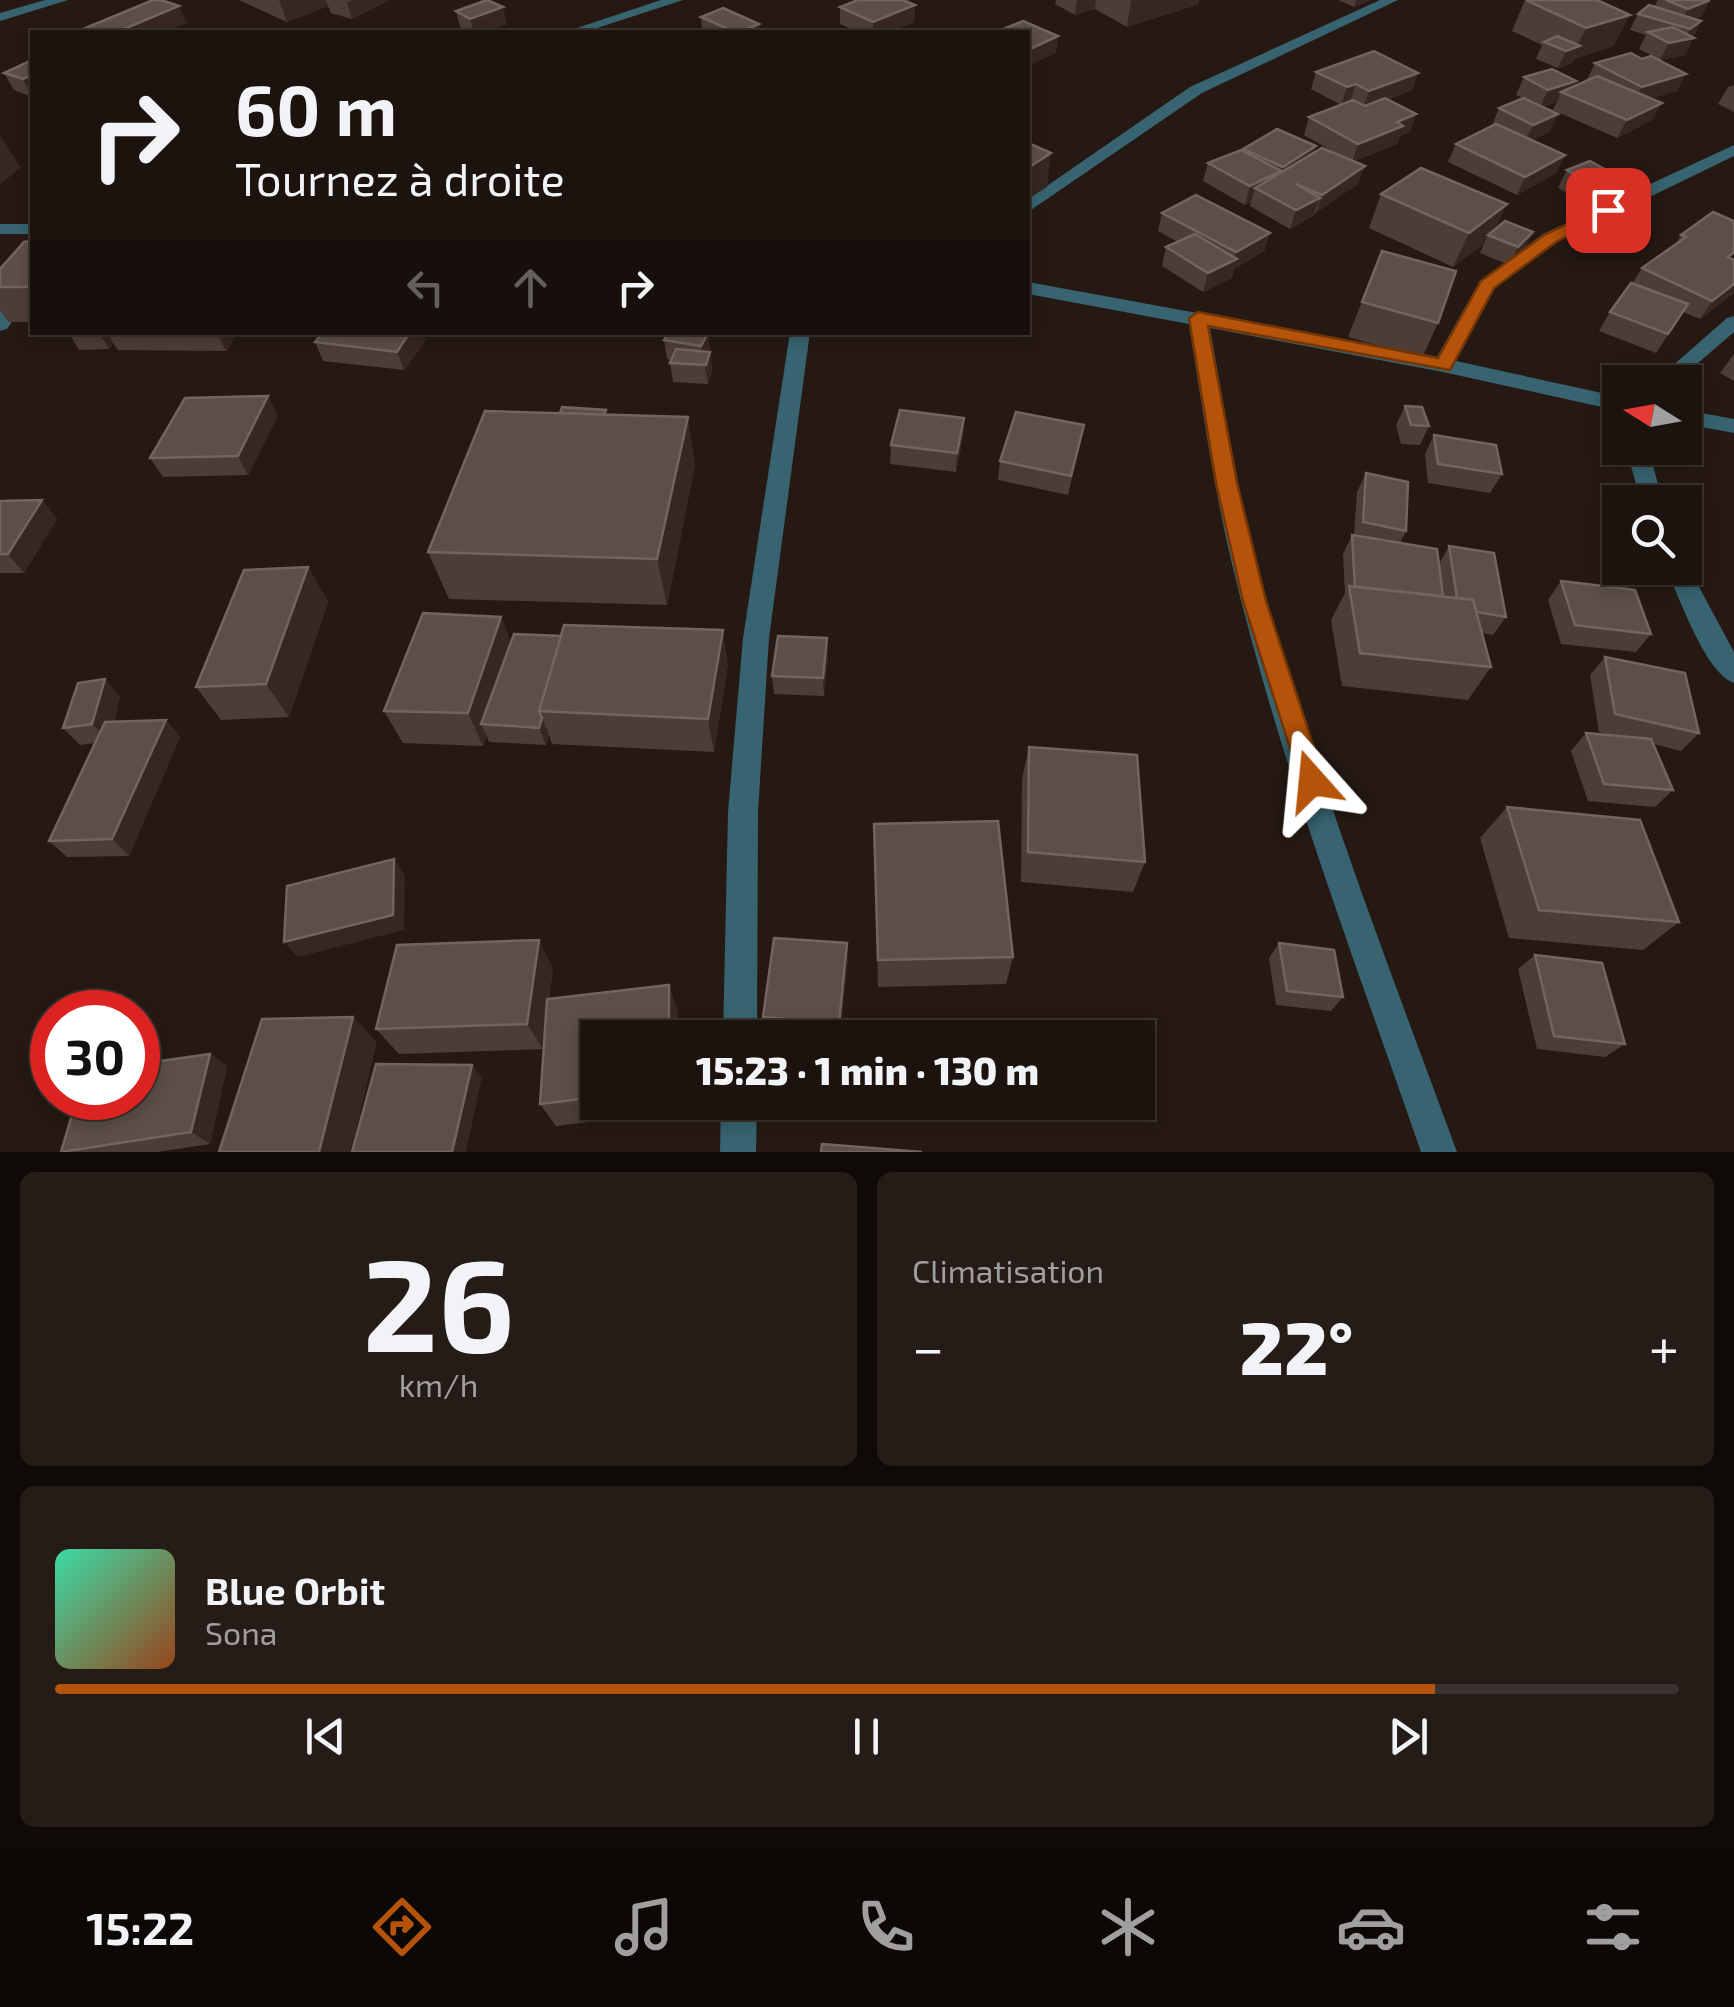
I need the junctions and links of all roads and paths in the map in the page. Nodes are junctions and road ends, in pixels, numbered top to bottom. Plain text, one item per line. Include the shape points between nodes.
1 (61, 0) edge
2 (676, 0) edge
3 (1391, 0) edge
4 (0, 17) edge
5 (578, 30) edge
6 (1734, 150) edge
7 (1030, 206) edge
8 (0, 229) edge
9 (30, 229) edge
10 (30, 281) edge
11 (1030, 288) edge
12 (1198, 318) junction
13 (1734, 322) edge
14 (0, 325) edge
15 (800, 335) edge
16 (1684, 365) edge
17 (1443, 366) junction
18 (1602, 400) edge
19 (1702, 419) edge
20 (1734, 426) edge
21 (1686, 585) edge
22 (1734, 672) edge
23 (740, 1020) edge
24 (739, 1120) edge
25 (738, 1152) edge
26 (1438, 1152) edge

1 - 4 street
2 - 5 street
3 - 7 street via 1196,90
6 - 17 street via 1550,238 1487,285
8 - 9 street
10 - 14 street
11 - 12 street
12 - 17 street
12 - 26 street via 1254,601
13 - 16 street
15 - 23 street via 756,638 743,812
17 - 18 street
19 - 20 street
21 - 22 street
24 - 25 street

